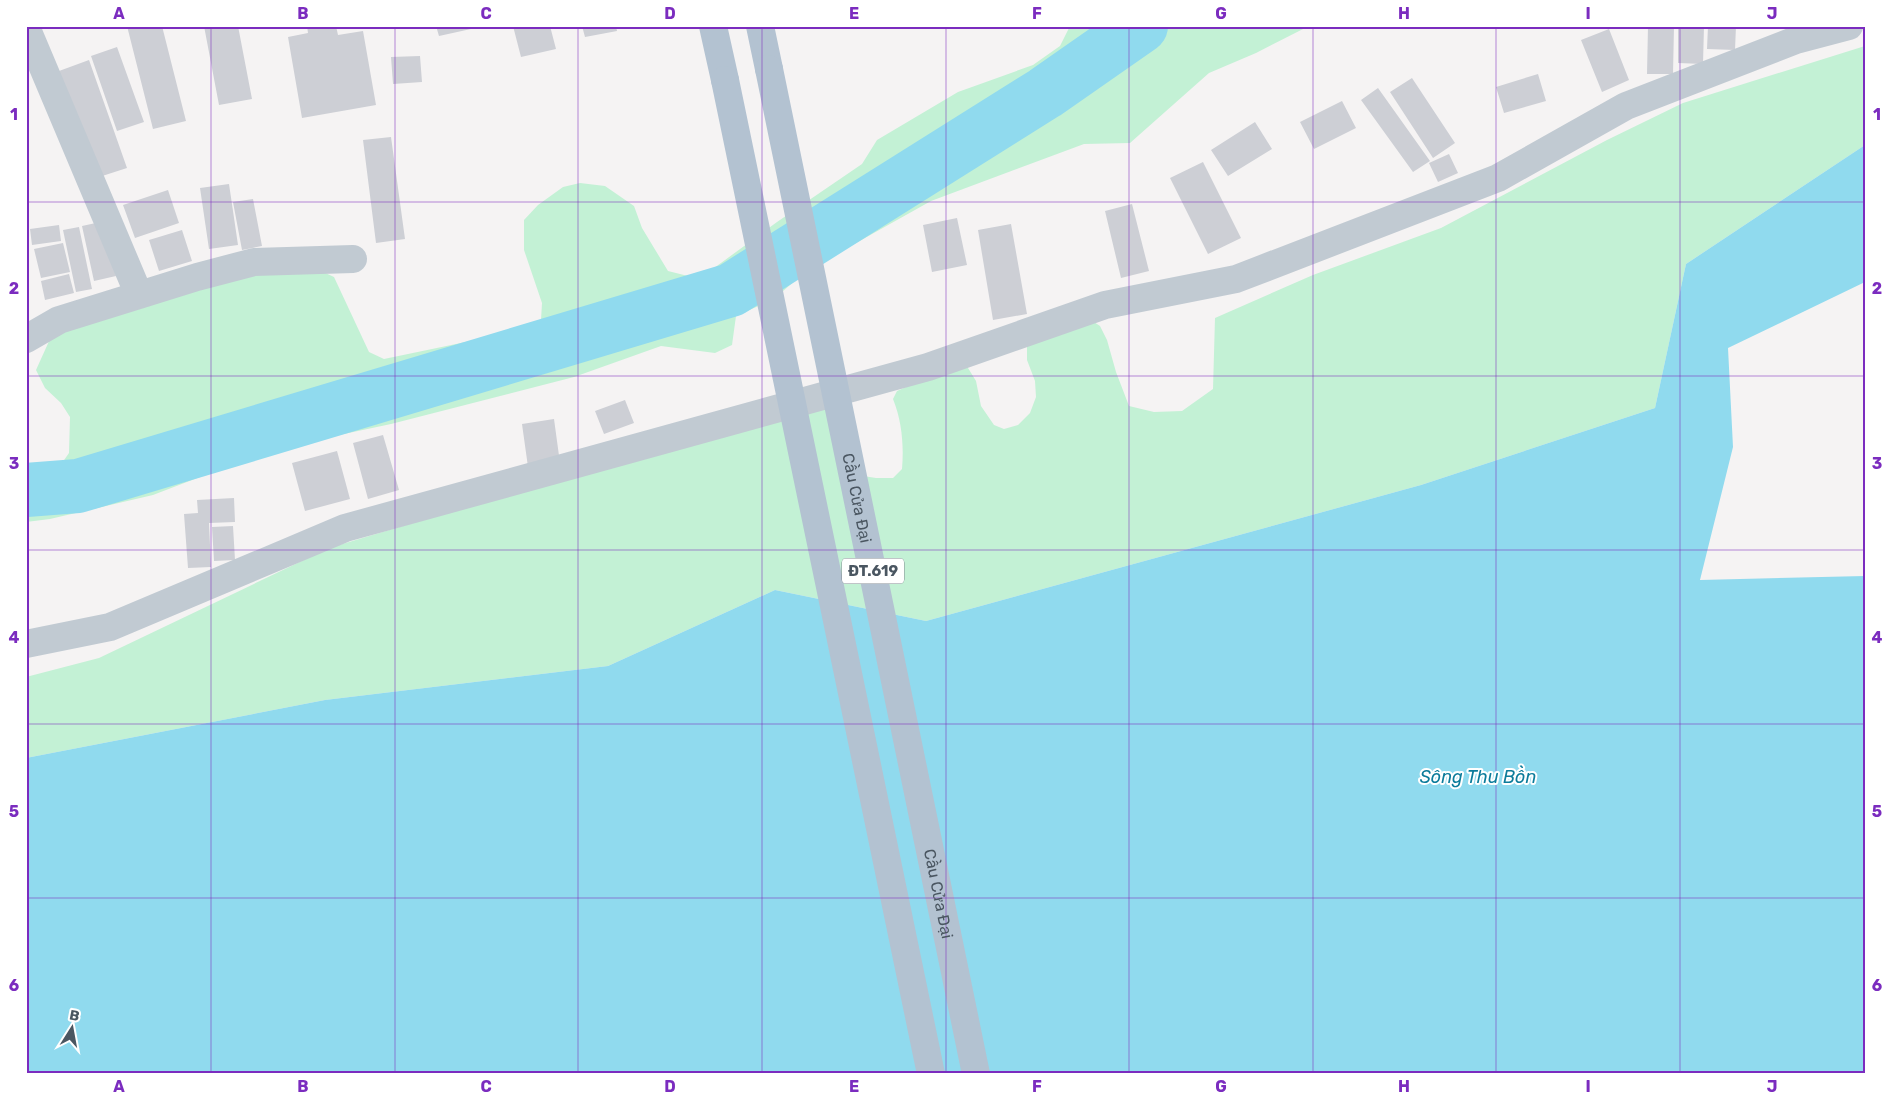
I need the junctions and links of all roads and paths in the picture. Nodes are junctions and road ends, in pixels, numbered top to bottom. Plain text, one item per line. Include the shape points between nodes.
1 (713, 26) edge
2 (760, 26) edge
3 (1849, 26) edge
4 (27, 27) edge
5 (353, 259) dead end
6 (138, 295) junction
7 (26, 339) edge
8 (26, 644) edge
9 (930, 1074) edge
10 (976, 1074) edge

1 - 9 main road, ĐT.619, bridge
2 - 10 main road, Cầu Cửa Đại / ĐT.619, bridge
3 - 8 street via 1796,40 1626,106 1498,178 1236,279 1105,304 928,367 345,528 110,627
4 - 6 street
5 - 6 street via 254,262
6 - 7 street via 59,320

